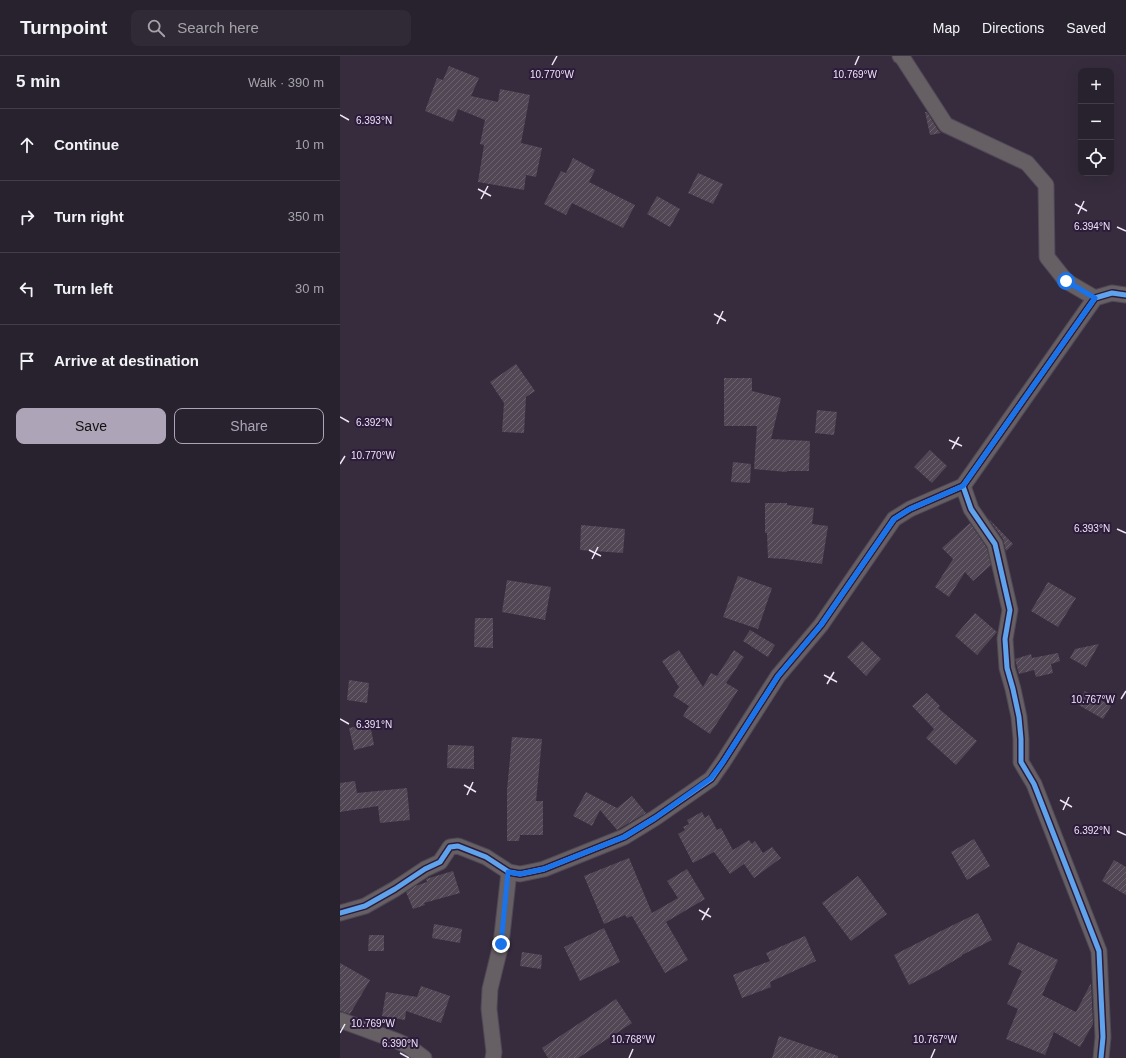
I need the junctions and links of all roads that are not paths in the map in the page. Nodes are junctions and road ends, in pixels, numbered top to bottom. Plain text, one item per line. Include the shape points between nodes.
1 (900, 56) edge
2 (1126, 295) edge
3 (1095, 298) junction
4 (963, 486) junction
5 (508, 872) junction
6 (340, 913) edge
7 (340, 1020) edge
8 (424, 1058) edge
9 (494, 1058) edge
10 (1101, 1058) edge

1 - 3 street via 946,125 1027,163 1046,185 1047,258 1066,281
2 - 3 street via 1112,293
3 - 4 street
4 - 5 street via 910,509 894,519 821,625 778,676 711,778 624,837 544,869 520,874
4 - 10 street via 971,509 995,544 1010,610 1005,639 1006,668 1020,716 1021,762 1034,784 1099,951 1103,1037
5 - 6 street via 486,857 458,846 450,846 440,862 396,889 365,906
5 - 9 street via 501,944 490,989
7 - 8 street via 397,1041

